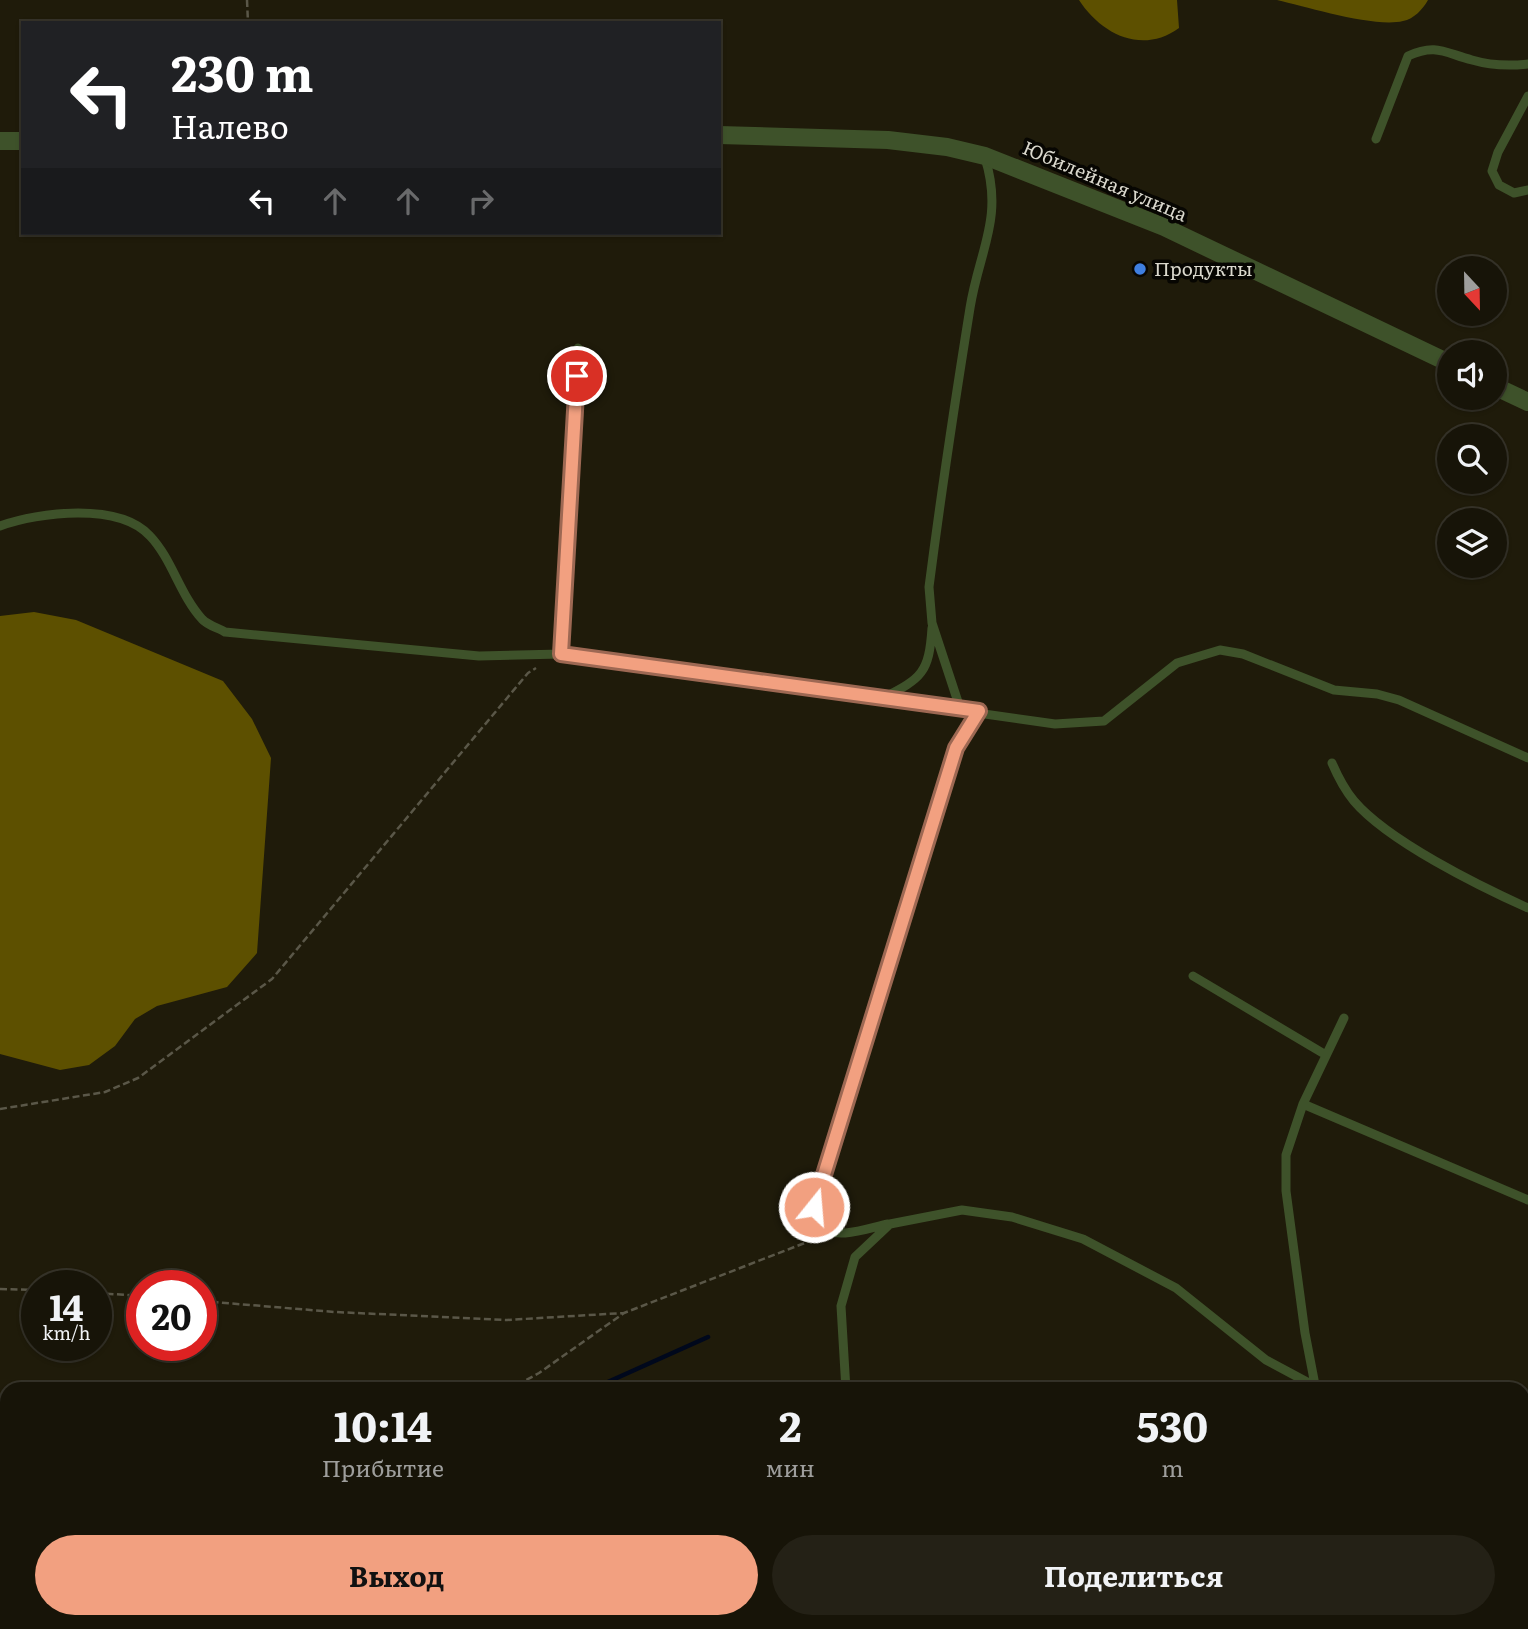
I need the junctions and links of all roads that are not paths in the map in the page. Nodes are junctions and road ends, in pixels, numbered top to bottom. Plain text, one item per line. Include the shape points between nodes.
1 (1528, 64) edge
2 (1528, 96) edge
3 (721, 135) edge
4 (1376, 139) dead end
5 (0, 141) edge
6 (21, 141) edge
7 (985, 156) junction
8 (1528, 190) edge
9 (579, 348) dead end
10 (1437, 357) edge
11 (1507, 392) edge
12 (1528, 402) edge
13 (0, 526) edge
14 (932, 623) junction
15 (561, 654) junction
16 (883, 698) junction
17 (960, 708) junction
18 (979, 711) junction
19 (1528, 758) edge
20 (1332, 763) dead end
21 (1528, 908) edge
22 (1193, 976) dead end
23 (1344, 1017) dead end
24 (1326, 1055) junction
25 (1303, 1104) junction
26 (1528, 1200) edge
27 (890, 1224) junction
28 (846, 1382) edge
29 (1305, 1382) edge
30 (1316, 1382) edge

1 - 4 lane via 1473,61 1441,49 1408,57
2 - 8 lane via 1492,171 1499,185 1514,193
3 - 7 street, Юбилейная улица via 888,141
5 - 6 street
7 - 10 street, Юбилейная улица via 1164,227
7 - 14 lane via 994,211 973,288 944,473 929,587
9 - 15 lane
11 - 12 street
13 - 15 lane via 25,517 68,513 134,524 150,536 203,620 225,632 479,656
14 - 16 lane via 930,660 917,680
14 - 17 lane
15 - 16 lane
16 - 17 lane
17 - 18 lane
18 - 19 lane via 1055,724 1104,721 1177,663 1220,650 1243,654 1334,691 1399,700
18 - 27 lane via 956,748 814,1207 817,1227 828,1234
20 - 21 lane via 1355,803 1399,838
22 - 24 lane
23 - 24 lane
24 - 25 lane
25 - 26 lane
25 - 30 lane via 1286,1155 1286,1191 1305,1333
27 - 28 lane via 855,1257 841,1306
27 - 29 lane via 962,1210 1012,1217 1083,1239 1176,1287 1266,1360

